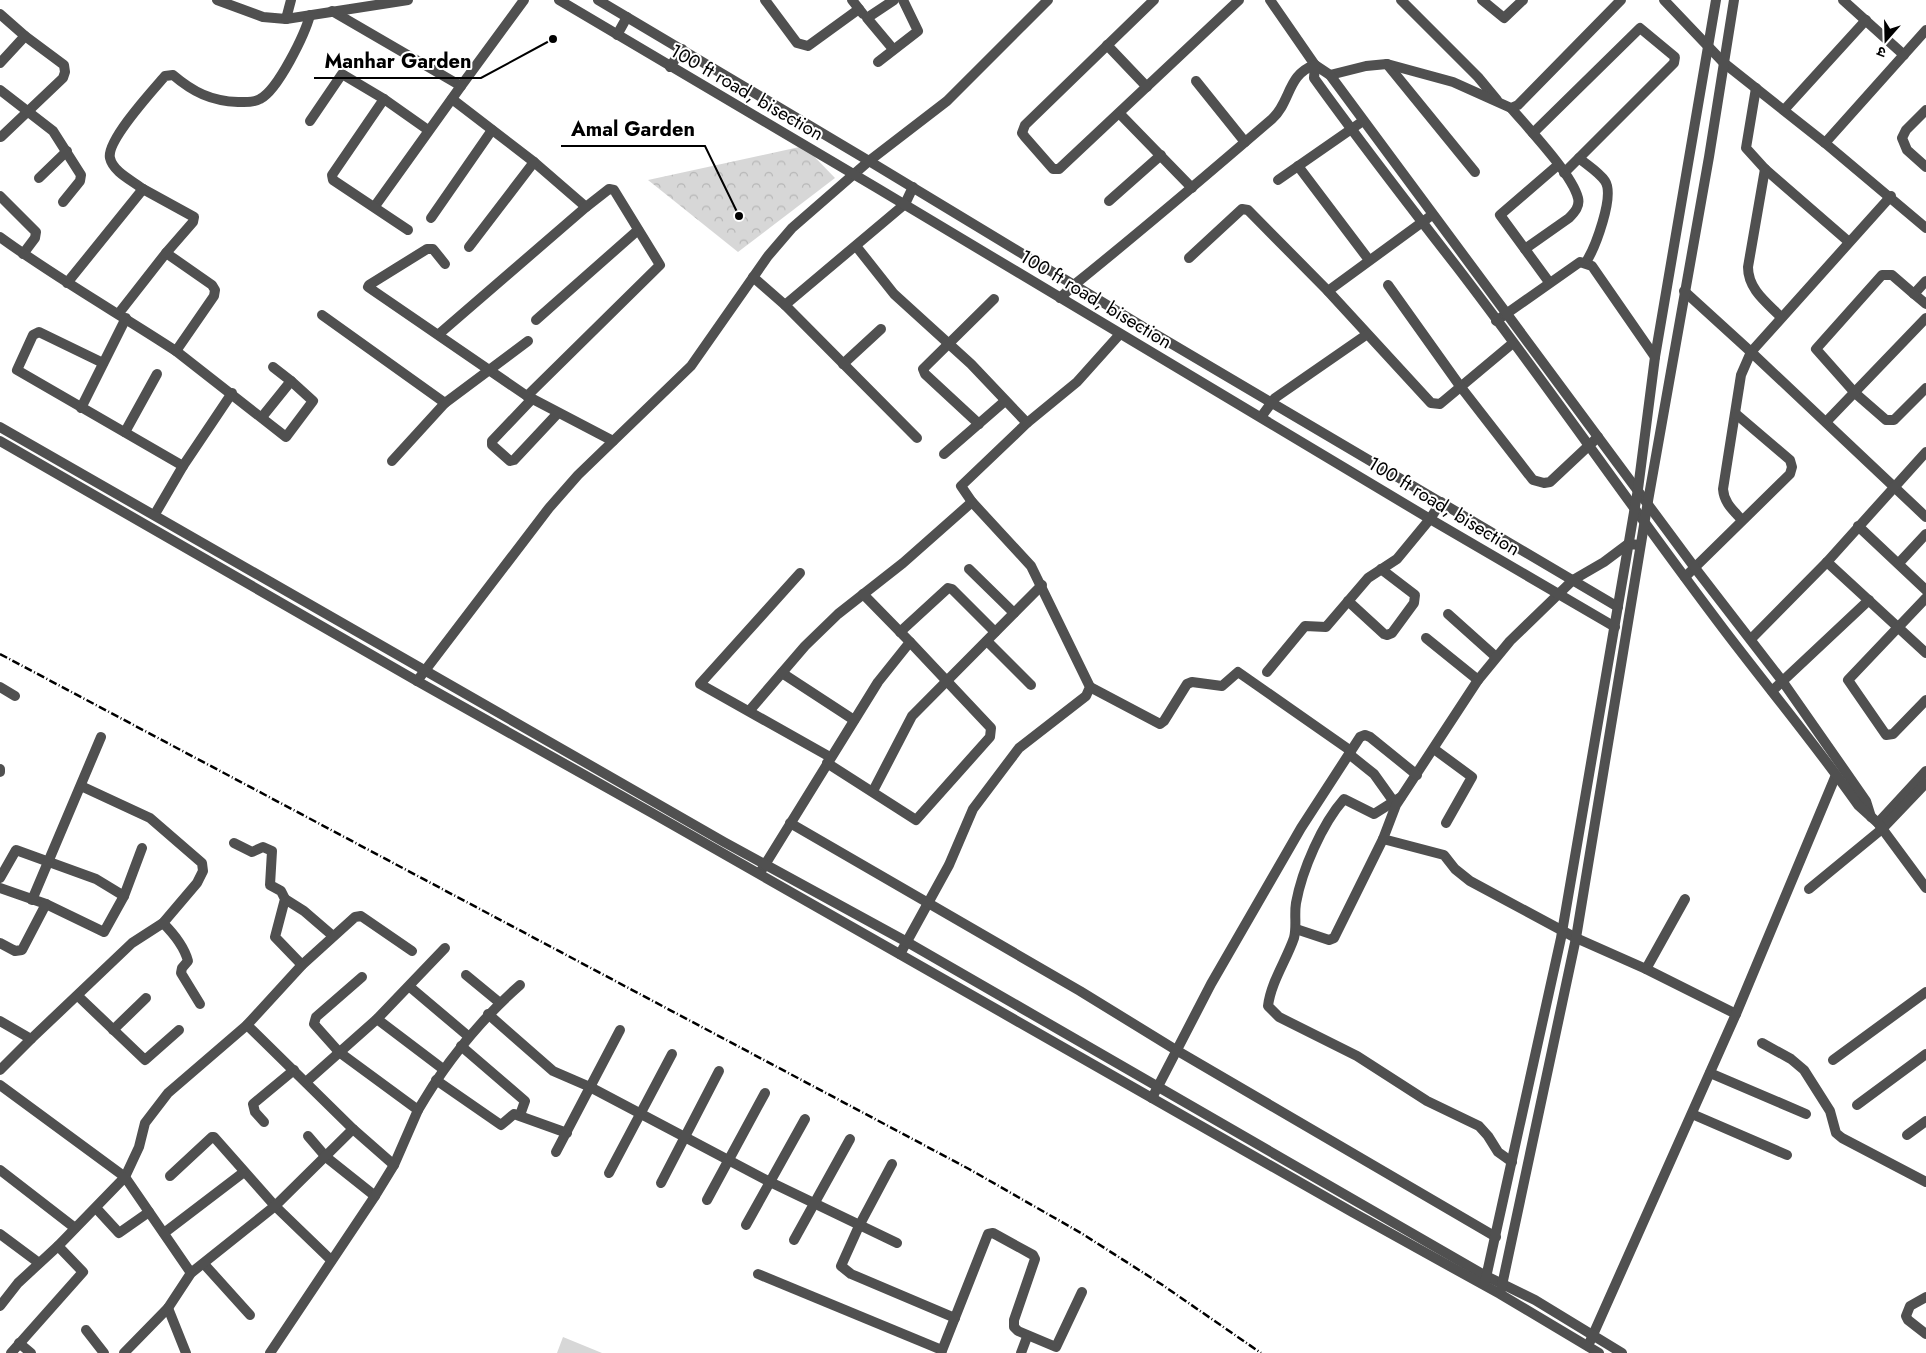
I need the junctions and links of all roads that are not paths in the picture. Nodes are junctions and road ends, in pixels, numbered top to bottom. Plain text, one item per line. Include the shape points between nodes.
1 (217, 0) edge
2 (291, 0) edge
3 (408, 0) edge
4 (524, 0) edge
5 (559, 0) edge
6 (598, 0) edge
7 (765, 0) edge
8 (852, 0) edge
9 (894, 0) edge
10 (903, 0) edge
11 (1048, 0) edge
12 (1154, 0) edge
13 (1239, 0) edge
14 (1270, 0) edge
15 (1401, 0) edge
16 (1482, 0) edge
17 (1622, 0) edge
18 (1664, 0) edge
19 (1716, 0) edge
20 (1734, 0) edge
21 (1843, 0) edge
22 (1517, 2) edge
23 (232, 3) edge
24 (859, 9) junction
25 (332, 11) junction
26 (0, 14) edge
27 (310, 15) junction
28 (627, 17) junction
29 (867, 18) junction
30 (286, 19) junction
31 (1866, 20) junction
32 (617, 35) junction
33 (25, 36) junction
34 (1924, 37) edge
35 (1107, 45) junction
36 (1708, 45) junction
37 (893, 49) junction
38 (682, 50) junction
39 (1904, 55) junction
40 (878, 62) dead end
41 (0, 63) edge
42 (1724, 63) junction
43 (1387, 64) junction
44 (1315, 66) junction
45 (670, 67) junction
46 (1330, 76) junction
47 (1196, 81) dead end
48 (461, 86) junction
49 (1147, 87) junction
50 (1756, 88) junction
51 (0, 90) edge
52 (384, 99) junction
53 (452, 99) junction
54 (1500, 103) junction
55 (1511, 108) junction
56 (1784, 110) junction
57 (1926, 110) edge
58 (30, 112) junction
59 (1120, 114) junction
60 (310, 121) dead end
61 (1363, 121) junction
62 (1350, 129) junction
63 (428, 130) junction
64 (492, 130) junction
65 (1533, 133) junction
66 (1, 137) edge
67 (1245, 142) junction
68 (1825, 143) junction
69 (67, 150) junction
70 (1161, 154) junction
71 (1579, 158) junction
72 (870, 161) junction
73 (534, 162) junction
74 (1298, 166) junction
75 (1926, 167) edge
76 (1561, 169) junction
77 (1765, 169) junction
78 (1474, 172) dead end
79 (855, 175) junction
80 (39, 178) dead end
81 (1278, 180) dead end
82 (913, 187) junction
83 (144, 188) junction
84 (1192, 188) junction
85 (0, 196) edge
86 (1891, 196) junction
87 (1109, 201) dead end
88 (63, 202) dead end
89 (905, 204) junction
90 (375, 206) junction
91 (586, 207) junction
92 (1432, 215) junction
93 (431, 218) dead end
94 (1420, 223) junction
95 (1926, 228) edge
96 (408, 230) dead end
97 (638, 230) junction
98 (0, 237) edge
99 (1849, 242) junction
100 (856, 246) junction
101 (469, 247) dead end
102 (1525, 249) junction
103 (166, 253) junction
104 (24, 254) junction
105 (1189, 258) dead end
106 (1369, 260) junction
107 (1586, 262) junction
108 (445, 264) dead end
109 (753, 277) junction
110 (1926, 281) edge
111 (1549, 282) junction
112 (66, 283) junction
113 (1074, 284) junction
114 (1388, 285) dead end
115 (1328, 291) junction
116 (1684, 291) junction
117 (1914, 294) junction
118 (1060, 298) junction
119 (994, 299) dead end
120 (1926, 304) edge
121 (785, 305) junction
122 (1507, 312) junction
123 (322, 315) dead end
124 (122, 316) junction
125 (1781, 317) junction
126 (1926, 318) edge
127 (536, 320) dead end
128 (1496, 321) junction
129 (881, 329) dead end
130 (439, 334) junction
131 (1120, 334) junction
132 (1366, 335) junction
133 (528, 341) dead end
134 (947, 343) junction
135 (1513, 344) junction
136 (176, 351) junction
137 (1750, 352) junction
138 (1655, 357) junction
139 (104, 363) junction
140 (843, 364) junction
141 (273, 367) dead end
142 (489, 372) junction
143 (157, 374) dead end
144 (291, 382) junction
145 (1460, 386) junction
146 (1926, 388) edge
147 (232, 393) junction
148 (1855, 393) junction
149 (529, 397) junction
150 (1005, 401) junction
151 (1271, 402) junction
152 (445, 403) junction
153 (81, 408) junction
154 (558, 413) junction
155 (1736, 414) junction
156 (262, 417) junction
157 (1261, 417) junction
158 (1826, 422) junction
159 (1027, 423) junction
160 (979, 424) junction
161 (0, 427) edge
162 (125, 432) junction
163 (1598, 437) junction
164 (917, 438) dead end
165 (0, 441) edge
166 (613, 441) junction
167 (1589, 445) junction
168 (1926, 452) edge
169 (944, 454) dead end
170 (392, 461) dead end
171 (183, 466) junction
172 (1893, 487) junction
173 (1638, 489) junction
174 (1648, 501) junction
175 (972, 502) junction
176 (1440, 502) junction
177 (143, 507) junction
178 (1634, 510) junction
179 (155, 514) junction
180 (1926, 517) edge
181 (137, 518) junction
182 (1430, 519) junction
183 (1742, 520) junction
184 (1644, 523) junction
185 (1858, 526) junction
186 (1926, 534) edge
187 (1628, 544) junction
188 (1640, 545) junction
189 (1827, 562) junction
190 (1899, 563) junction
191 (1695, 568) junction
192 (969, 569) dead end
193 (1381, 569) junction
194 (800, 573) dead end
195 (1686, 577) junction
196 (1572, 580) junction
197 (1042, 585) junction
198 (1926, 590) edge
199 (863, 594) junction
200 (1559, 595) junction
201 (1926, 598) edge
202 (1869, 600) junction
203 (1348, 601) junction
204 (1618, 607) junction
205 (1014, 613) junction
206 (1448, 614) dead end
207 (1615, 627) junction
208 (1899, 627) junction
209 (900, 632) junction
210 (995, 632) junction
211 (1426, 638) dead end
212 (1751, 639) junction
213 (987, 641) junction
214 (910, 642) junction
215 (1926, 652) edge
216 (1496, 657) junction
217 (427, 670) junction
218 (1267, 672) dead end
219 (782, 673) junction
220 (948, 680) junction
221 (1478, 680) junction
222 (417, 681) junction
223 (1783, 682) junction
224 (1031, 685) dead end
225 (1090, 687) junction
226 (0, 688) edge
227 (1772, 691) junction
228 (15, 696) dead end
229 (1926, 700) edge
230 (750, 710) junction
231 (854, 720) junction
232 (542, 736) junction
233 (101, 738) dead end
234 (536, 747) junction
235 (1434, 749) junction
236 (1350, 753) junction
237 (829, 760) junction
238 (1926, 771) edge
239 (1417, 774) junction
240 (1836, 775) junction
241 (1926, 783) edge
242 (81, 786) junction
243 (873, 791) junction
244 (1397, 800) junction
245 (1446, 823) dead end
246 (1877, 823) junction
247 (790, 824) junction
248 (1383, 839) junction
249 (234, 843) dead end
250 (142, 848) dead end
251 (49, 861) junction
252 (765, 864) junction
253 (759, 874) junction
254 (0, 878) edge
255 (0, 888) edge
256 (1926, 888) edge
257 (1808, 889) dead end
258 (124, 896) junction
259 (285, 898) junction
260 (32, 900) junction
261 (1685, 900) dead end
262 (929, 903) junction
263 (46, 904) junction
264 (163, 923) junction
265 (1296, 929) junction
266 (1562, 930) junction
267 (333, 936) junction
268 (1576, 938) junction
269 (907, 942) junction
270 (0, 943) edge
271 (445, 948) dead end
272 (412, 951) dead end
273 (900, 954) junction
274 (302, 965) junction
275 (1646, 969) junction
276 (466, 975) dead end
277 (362, 977) dead end
278 (520, 985) dead end
279 (410, 987) junction
280 (1926, 992) edge
281 (78, 996) junction
282 (146, 998) dead end
283 (500, 1003) junction
284 (200, 1004) dead end
285 (488, 1014) junction
286 (1736, 1014) junction
287 (377, 1019) junction
288 (0, 1021) edge
289 (247, 1025) junction
290 (113, 1030) junction
291 (179, 1030) dead end
292 (620, 1030) dead end
293 (468, 1036) junction
294 (31, 1039) junction
295 (1762, 1043) dead end
296 (460, 1046) junction
297 (1176, 1050) junction
298 (339, 1052) junction
299 (672, 1054) dead end
300 (1926, 1054) edge
301 (1833, 1060) dead end
302 (443, 1069) junction
303 (0, 1070) edge
304 (294, 1070) junction
305 (719, 1072) dead end
306 (1710, 1073) junction
307 (436, 1080) junction
308 (306, 1082) junction
309 (0, 1085) edge
310 (590, 1087) junction
311 (1157, 1087) junction
312 (764, 1093) dead end
313 (1152, 1098) junction
314 (1856, 1105) dead end
315 (418, 1110) junction
316 (639, 1113) junction
317 (1692, 1114) junction
318 (1806, 1114) dead end
319 (520, 1115) junction
320 (805, 1119) dead end
321 (1926, 1121) edge
322 (264, 1122) dead end
323 (353, 1129) junction
324 (567, 1133) junction
325 (1907, 1135) dead end
326 (308, 1136) dead end
327 (683, 1137) junction
328 (850, 1139) dead end
329 (556, 1152) dead end
330 (1787, 1155) dead end
331 (326, 1157) junction
332 (727, 1160) junction
333 (1512, 1162) junction
334 (892, 1164) dead end
335 (394, 1165) junction
336 (0, 1170) edge
337 (244, 1172) junction
338 (609, 1173) dead end
339 (170, 1176) dead end
340 (125, 1178) junction
341 (768, 1181) junction
342 (1926, 1182) edge
343 (661, 1183) dead end
344 (375, 1196) junction
345 (707, 1200) dead end
346 (816, 1204) junction
347 (275, 1206) junction
348 (96, 1208) junction
349 (149, 1212) junction
350 (746, 1225) dead end
351 (859, 1226) junction
352 (75, 1228) junction
353 (164, 1233) junction
354 (0, 1234) edge
355 (1496, 1237) junction
356 (794, 1240) dead end
357 (897, 1243) dead end
358 (58, 1246) junction
359 (331, 1260) junction
360 (39, 1263) junction
361 (204, 1264) junction
362 (191, 1273) junction
363 (758, 1274) dead end
364 (1485, 1281) junction
365 (0, 1286) edge
366 (1502, 1289) junction
367 (1082, 1292) dead end
368 (10, 1293) junction
369 (1926, 1297) edge
370 (0, 1306) edge
371 (168, 1308) junction
372 (250, 1315) dead end
373 (955, 1318) junction
374 (86, 1330) dead end
375 (1926, 1334) edge
376 (1593, 1335) junction
377 (1027, 1337) junction
378 (19, 1344) junction
379 (1588, 1346) junction
380 (942, 1352) edge
381 (10, 1353) edge
382 (30, 1353) edge
383 (104, 1353) edge
384 (124, 1353) edge
385 (186, 1353) edge
386 (270, 1353) edge
387 (1020, 1353) edge
388 (1599, 1353) edge
389 (1622, 1353) edge

1 - 23 street
2 - 30 street
3 - 25 street
4 - 48 street
5 - 32 street, 100 ft road, bisection
6 - 28 street, 100 ft road, bisection
7 - 24 street via 797,43 803,46 808,46
8 - 24 street
9 - 29 street
10 - 37 street via 918,31
11 - 72 street via 947,100
12 - 35 street
13 - 49 street
14 - 44 street
15 - 54 street
16 - 22 street via 1504,18
17 - 55 street via 1518,105
18 - 36 street
19 - 36 street
20 - 42 street
21 - 31 street
23 - 30 street via 263,18
24 - 29 street
25 - 27 street
25 - 48 street
26 - 33 street
27 - 30 street
27 - 83 street via 299,46 259,100 211,99 194,92 173,75 165,76 116,138 109,152 114,166
28 - 32 street
28 - 38 street, 100 ft road, bisection
29 - 37 street
31 - 39 street
31 - 56 street
32 - 45 street, 100 ft road, bisection
33 - 41 street
33 - 58 street via 65,68 63,78
34 - 39 street
35 - 49 street
35 - 59 street via 1025,125 1022,133 1057,170
36 - 42 street
36 - 138 street
37 - 40 street
38 - 45 street
38 - 72 street, 100 ft road, bisection
39 - 68 street
42 - 50 street
42 - 116 street
43 - 46 street
43 - 54 street via 1453,82
43 - 78 street
44 - 46 street
44 - 62 street via 1314,78
44 - 67 street via 1304,69 1290,87 1280,110
45 - 79 street, 100 ft road, bisection
46 - 61 street
47 - 67 street
48 - 53 street
49 - 59 street
50 - 56 street
50 - 77 street via 1746,148
51 - 58 street
52 - 60 street via 342,74
52 - 63 street
52 - 90 street via 331,178
53 - 63 street
53 - 64 street
54 - 55 street
55 - 65 street
56 - 68 street
57 - 75 street via 1902,138 1907,150
58 - 66 street
58 - 69 street via 53,131
59 - 70 street
61 - 62 street
61 - 92 street
62 - 74 street
62 - 94 street
63 - 90 street
64 - 73 street
64 - 93 street
65 - 71 street via 1637,29 1643,28 1676,60
65 - 76 street
67 - 84 street
68 - 86 street
69 - 80 street
69 - 88 street via 82,177
70 - 84 street
70 - 87 street
71 - 76 street
71 - 107 street via 1602,177 1608,189 1601,233
72 - 79 street
72 - 82 street, 100 ft road, bisection
73 - 91 street
73 - 101 street
74 - 81 street
74 - 106 street
76 - 102 street via 1578,198 1575,212
76 - 102 street via 1500,212 1500,217
77 - 99 street
77 - 125 street via 1748,278 1754,289
79 - 89 street, 100 ft road, bisection
79 - 109 street via 792,228
82 - 89 street
82 - 113 street, 100 ft road, bisection
83 - 103 street via 194,217
83 - 112 street
84 - 113 street
85 - 104 street via 36,232
86 - 95 street
86 - 99 street
89 - 100 street
89 - 118 street, 100 ft road, bisection
90 - 96 street
91 - 97 street via 612,188
91 - 130 street
92 - 94 street
92 - 122 street
94 - 106 street
94 - 128 street
97 - 127 street
97 - 149 street via 660,262 658,268
98 - 104 street
99 - 125 street
100 - 121 street
100 - 134 street via 894,294
102 - 111 street
103 - 124 street
103 - 136 street via 215,290
104 - 112 street
105 - 115 street via 1245,208
106 - 115 street
107 - 111 street via 1580,262
107 - 138 street via 1592,266
108 - 130 street via 433,249 427,248 368,286
109 - 121 street
109 - 166 street via 692,366
110 - 117 street
111 - 122 street
112 - 124 street
113 - 118 street
113 - 151 street, 100 ft road, bisection
114 - 145 street
115 - 132 street
116 - 137 street
116 - 174 street
117 - 120 street
117 - 148 street via 1892,275 1882,275 1818,345 1818,353
118 - 131 street, 100 ft road, bisection
119 - 134 street
121 - 140 street
122 - 128 street
122 - 163 street
123 - 152 street
124 - 136 street
124 - 139 street
125 - 137 street
126 - 148 street
128 - 135 street
129 - 140 street
130 - 142 street
131 - 157 street, 100 ft road, bisection
131 - 159 street via 1077,382
132 - 145 street via 1431,403 1440,404
132 - 151 street
133 - 142 street
134 - 150 street
134 - 160 street via 923,369
135 - 145 street
135 - 167 street
136 - 147 street
137 - 155 street via 1741,375
137 - 158 street
138 - 173 street
139 - 153 street
139 - 153 street via 43,333 33,335 18,372
140 - 164 street
141 - 144 street
142 - 149 street
142 - 152 street
143 - 162 street
144 - 156 street
144 - 156 street via 313,401 288,436
145 - 167 street via 1539,483 1550,482
146 - 148 street via 1891,422
147 - 156 street
147 - 171 street
148 - 158 street
149 - 154 street
149 - 154 street via 492,441 492,445 510,461
150 - 159 street
150 - 160 street
151 - 157 street
151 - 176 street, 100 ft road, bisection
152 - 170 street
153 - 162 street
154 - 166 street
155 - 183 street via 1723,497
155 - 183 street via 1790,460 1792,467 1790,474
157 - 182 street, 100 ft road, bisection
158 - 172 street
159 - 175 street via 962,484
160 - 169 street
161 - 177 street
162 - 171 street
163 - 167 street
163 - 173 street
165 - 181 street
166 - 217 street via 549,508
167 - 178 street
168 - 172 street
171 - 179 street
172 - 180 street
172 - 185 street
173 - 174 street
173 - 178 street
174 - 184 street
174 - 191 street
175 - 197 street via 1018,550
175 - 199 street
176 - 182 street
176 - 196 street, 100 ft road, bisection
177 - 179 street
177 - 181 street
178 - 184 street
178 - 187 street
179 - 217 street
181 - 222 street
182 - 193 street via 1397,559
182 - 200 street, 100 ft road, bisection
183 - 191 street
184 - 188 street
184 - 195 street
185 - 189 street
185 - 190 street
186 - 190 street
187 - 188 street
187 - 196 street
187 - 204 street
188 - 268 street
189 - 202 street
189 - 212 street
190 - 198 street
191 - 195 street
191 - 212 street
192 - 205 street
193 - 203 street via 1368,578
193 - 203 street via 1415,595 1414,603 1392,633 1384,634
194 - 230 street via 700,682 702,686
195 - 227 street
196 - 200 street
196 - 204 street, 100 ft road, bisection
197 - 205 street
197 - 225 street
199 - 209 street
199 - 219 street via 805,646
200 - 207 street, 100 ft road, bisection
200 - 216 street
201 - 208 street
202 - 208 street
202 - 223 street
203 - 218 street via 1326,627 1305,626
204 - 207 street
205 - 210 street
206 - 216 street
207 - 266 street
208 - 215 street
208 - 229 street via 1849,676 1848,684 1886,735 1893,734
209 - 210 street via 948,588
209 - 214 street
210 - 213 street
211 - 221 street
212 - 223 street
213 - 220 street
213 - 224 street
214 - 220 street
214 - 231 street via 888,667
216 - 221 street
217 - 222 street
217 - 232 street
219 - 230 street
219 - 231 street
220 - 243 street via 912,716
220 - 243 street via 991,728 990,737 919,819 914,819
221 - 235 street
222 - 234 street
223 - 227 street
223 - 246 street via 1866,801
225 - 236 street via 1162,724 1187,684 1222,686 1238,672
225 - 262 street via 1086,696 1019,748 983,795 965,824
226 - 228 street
227 - 240 street
230 - 237 street
231 - 237 street
232 - 234 street
232 - 252 street
233 - 242 street
234 - 253 street
235 - 239 street
235 - 245 street via 1472,777
236 - 239 street via 1360,737 1368,736
236 - 244 street
236 - 297 street via 1301,828
237 - 243 street
237 - 247 street
238 - 246 street
239 - 244 street
240 - 246 street via 1858,805
240 - 286 street
241 - 246 street
242 - 251 street
242 - 264 street via 150,818 204,866 197,883
244 - 248 street
244 - 265 street via 1374,814 1347,799 1343,801 1322,832 1306,872 1295,905
246 - 256 street
246 - 257 street
247 - 252 street
247 - 262 street
248 - 265 street via 1334,938 1329,940
248 - 266 street via 1444,855 1470,881
249 - 259 street via 252,852 263,847 272,851 270,885 281,891
250 - 258 street
251 - 254 street via 14,851
251 - 258 street via 96,879
251 - 260 street
252 - 253 street
252 - 269 street
253 - 273 street
255 - 260 street
258 - 263 street via 104,932
259 - 267 street
259 - 274 street via 275,937
260 - 263 street
261 - 275 street
262 - 269 street
262 - 297 street
263 - 270 street via 22,950 15,951
264 - 281 street via 132,944
264 - 284 street via 185,951 188,959 181,973
265 - 333 street via 1269,999 1271,1012 1374,1065 1427,1101 1479,1126 1498,1152
266 - 268 street
266 - 333 street
267 - 272 street via 358,915
267 - 274 street
268 - 275 street
268 - 366 street
269 - 273 street
269 - 311 street
271 - 279 street
273 - 313 street
274 - 289 street
275 - 286 street
276 - 283 street
277 - 298 street via 315,1018 314,1024
278 - 283 street
279 - 287 street
279 - 293 street
280 - 301 street
281 - 290 street
281 - 294 street
282 - 290 street
283 - 285 street
285 - 293 street
285 - 310 street via 553,1071
286 - 306 street
287 - 298 street
287 - 302 street
288 - 294 street
289 - 304 street
289 - 340 street via 193,1070 150,1115
290 - 291 street via 145,1060
292 - 310 street
293 - 296 street
294 - 303 street
295 - 342 street via 1804,1070 1830,1111 1836,1133
296 - 302 street
296 - 319 street via 525,1101
297 - 311 street
297 - 355 street
298 - 308 street
298 - 315 street
299 - 316 street
300 - 314 street
302 - 307 street
304 - 308 street
304 - 322 street via 253,1104
305 - 327 street
306 - 317 street
306 - 318 street
307 - 315 street
307 - 319 street via 501,1125 513,1114
308 - 323 street
309 - 340 street
310 - 316 street
310 - 324 street
311 - 313 street
311 - 364 street
312 - 332 street
313 - 364 street
315 - 335 street
316 - 327 street
316 - 338 street
317 - 330 street
317 - 376 street
319 - 324 street
320 - 341 street
321 - 325 street
323 - 331 street
323 - 335 street
324 - 329 street
326 - 331 street
327 - 332 street
327 - 343 street
328 - 346 street
331 - 344 street
331 - 347 street
332 - 341 street
332 - 345 street
333 - 355 street
334 - 351 street
335 - 344 street
336 - 352 street
337 - 339 street via 212,1136
337 - 347 street
337 - 353 street
340 - 348 street
340 - 349 street
341 - 346 street
341 - 350 street
344 - 359 street
346 - 351 street
346 - 356 street
347 - 359 street
347 - 361 street
348 - 349 street via 119,1233
348 - 352 street
349 - 353 street
351 - 357 street
351 - 373 street via 842,1262 843,1270
352 - 358 street
353 - 362 street
354 - 360 street
355 - 364 street
358 - 360 street
358 - 378 street via 83,1272
359 - 386 street
360 - 368 street
361 - 362 street
361 - 372 street
362 - 371 street
363 - 380 street
364 - 366 street
365 - 368 street
366 - 376 street
366 - 379 street
367 - 377 street via 1056,1347
368 - 370 street
369 - 375 street via 1910,1306 1906,1316
371 - 384 street
371 - 385 street
373 - 377 street via 984,1239 993,1233 1033,1255 1035,1260 1014,1320 1014,1327
373 - 380 street
374 - 383 street
376 - 379 street
376 - 389 street
377 - 387 street
378 - 381 street
378 - 382 street
379 - 388 street

